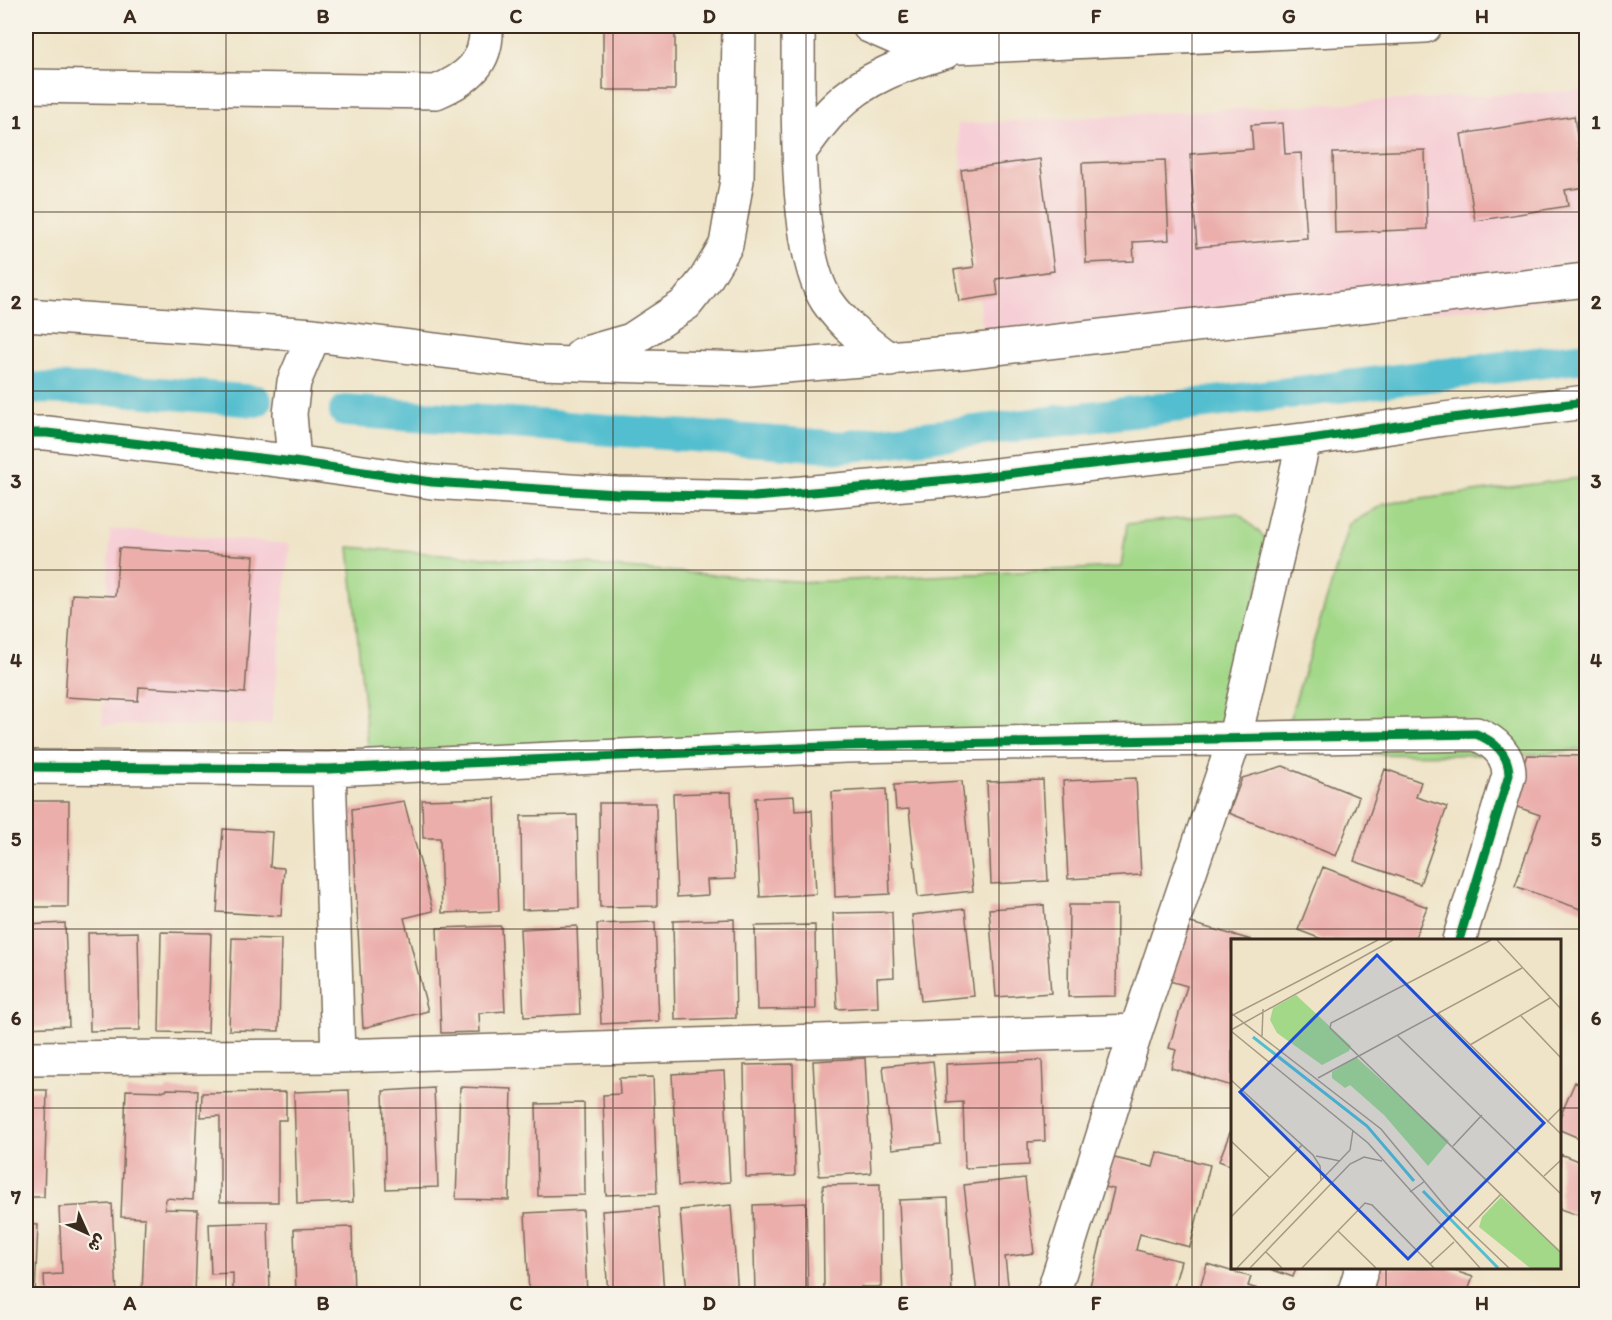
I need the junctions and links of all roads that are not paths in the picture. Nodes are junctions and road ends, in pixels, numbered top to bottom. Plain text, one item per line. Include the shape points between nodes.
1 (486, 26) edge
2 (739, 26) edge
3 (798, 26) edge
4 (869, 26) edge
5 (1425, 26) edge
6 (1060, 34) edge
7 (961, 47) junction
8 (26, 86) edge
9 (800, 151) junction
10 (1587, 280) edge
11 (26, 315) edge
12 (314, 335) junction
13 (890, 360) junction
14 (540, 363) junction
15 (1587, 402) edge
16 (26, 433) edge
17 (1304, 440) junction
18 (294, 462) junction
19 (1234, 741) junction
20 (26, 767) edge
21 (329, 769) junction
22 (1459, 939) edge
23 (1136, 1031) junction
24 (338, 1056) junction
25 (26, 1058) edge
26 (1362, 1269) edge
27 (1053, 1294) edge
28 (1354, 1294) edge

1 - 8 street via 487,43 475,67 459,82 436,92
2 - 14 street via 736,180 726,245 686,304 652,329 631,340
3 - 9 street
4 - 7 street via 910,44
5 - 6 street
6 - 7 street
7 - 9 street via 903,65 862,85 834,108
9 - 13 street via 807,249 816,278 826,300 846,325
10 - 13 street
11 - 12 street
12 - 14 street
12 - 18 street via 294,382 290,414
13 - 14 street via 749,369
15 - 17 street
16 - 18 street
17 - 18 street via 961,479 756,497 617,494 432,482
17 - 19 street
19 - 21 street via 846,746
19 - 22 street via 1476,734 1491,740 1509,764 1509,775
19 - 23 street
20 - 21 street
21 - 24 street
23 - 24 street
23 - 27 street
24 - 25 street
26 - 28 street

